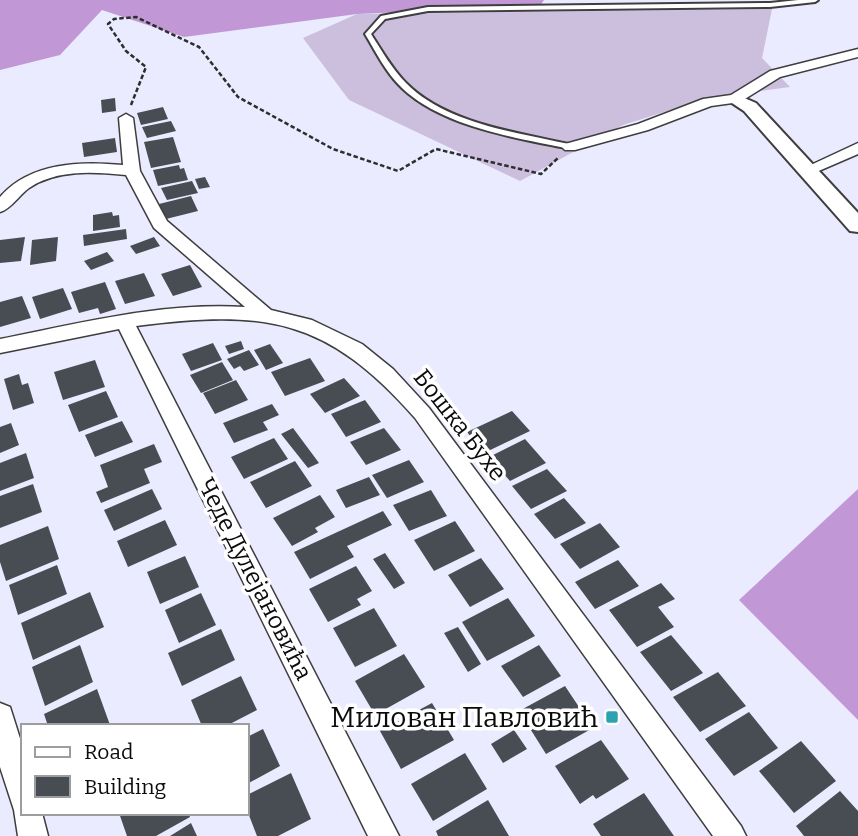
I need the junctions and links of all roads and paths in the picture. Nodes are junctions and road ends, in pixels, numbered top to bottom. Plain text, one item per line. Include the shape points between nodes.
1 (816, 0) edge
2 (770, 2) edge
3 (858, 53) edge
4 (735, 99) junction
5 (126, 118) joint
6 (570, 147) junction
7 (858, 148) edge
8 (808, 170) junction
9 (132, 172) junction
10 (0, 207) edge
11 (858, 226) edge
12 (263, 313) junction
13 (125, 322) junction
14 (0, 346) edge
15 (0, 716) edge
16 (21, 792) edge
17 (28, 815) edge
18 (33, 836) edge
19 (384, 836) edge
20 (731, 836) edge

1 - 2 lane
2 - 6 lane via 428,9 383,17 368,34 406,88 440,109 511,134
3 - 4 street via 775,74
4 - 6 street via 708,102 643,127
4 - 8 street via 750,107
5 - 6 path via 146,67 125,51 108,24 136,17 199,47 238,97 334,149 398,171 436,149 541,174
5 - 9 street
7 - 8 street
8 - 11 street
9 - 10 street via 59,170 19,186
9 - 12 street via 160,224
12 - 13 street, Бошка Бухе via 219,310
12 - 20 street, Бошка Бухе via 343,341 384,370 422,413
13 - 14 street, Бошка Бухе
13 - 19 street, Чеде Дулејановића
15 - 16 street
17 - 18 street

